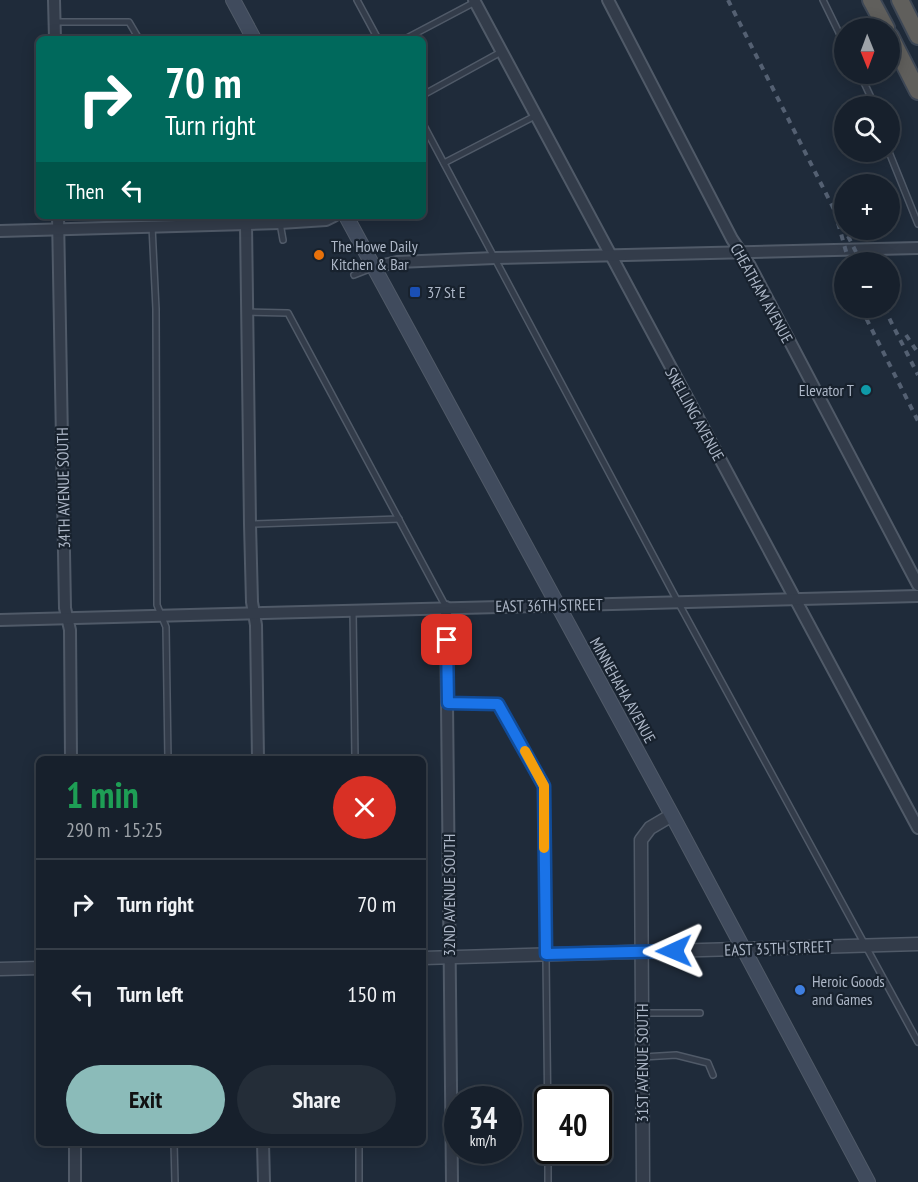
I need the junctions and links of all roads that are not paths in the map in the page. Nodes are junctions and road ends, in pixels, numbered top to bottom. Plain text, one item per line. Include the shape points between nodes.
1 (54, 0) edge
2 (233, 0) edge
3 (357, 0) edge
4 (608, 0) edge
5 (823, 0) edge
6 (871, 0) edge
7 (900, 0) edge
8 (475, 1) edge
9 (881, 18) edge
10 (54, 22) junction
11 (834, 23) edge
12 (55, 36) edge
13 (137, 36) edge
14 (252, 36) edge
15 (376, 36) edge
16 (411, 36) edge
17 (918, 36) edge
18 (501, 52) junction
19 (900, 60) edge
20 (918, 92) edge
21 (426, 93) edge
22 (535, 116) junction
23 (426, 130) edge
24 (893, 162) edge
25 (444, 163) junction
26 (58, 219) edge
27 (328, 219) edge
28 (348, 219) edge
29 (240, 221) edge
30 (280, 223) junction
31 (918, 224) edge
32 (152, 226) junction
33 (58, 230) junction
34 (0, 231) edge
35 (283, 240) dead end
36 (918, 248) edge
37 (741, 251) junction
38 (609, 255) junction
39 (495, 258) junction
40 (375, 267) junction
41 (354, 275) dead end
42 (246, 312) junction
43 (399, 519) junction
44 (250, 524) junction
45 (918, 585) edge
46 (918, 596) edge
47 (795, 600) junction
48 (678, 602) junction
49 (558, 605) junction
50 (446, 607) junction
51 (352, 610) junction
52 (254, 613) junction
53 (160, 615) junction
54 (67, 618) junction
55 (0, 620) edge
56 (448, 703) junction
57 (71, 756) edge
58 (168, 756) edge
59 (258, 756) edge
60 (355, 756) edge
61 (672, 815) junction
62 (918, 828) edge
63 (918, 944) edge
64 (866, 945) junction
65 (743, 950) junction
66 (641, 951) junction
67 (546, 954) junction
68 (450, 957) junction
69 (426, 958) edge
70 (36, 968) edge
71 (0, 969) edge
72 (641, 1013) junction
73 (700, 1013) dead end
74 (918, 1042) edge
75 (642, 1057) junction
76 (713, 1075) dead end
77 (548, 1086) edge
78 (75, 1146) edge
79 (174, 1146) edge
80 (263, 1146) edge
81 (358, 1146) edge
82 (548, 1164) edge
83 (75, 1182) edge
84 (174, 1182) edge
85 (264, 1182) edge
86 (359, 1182) edge
87 (452, 1182) edge
88 (548, 1182) edge
89 (643, 1182) edge
90 (868, 1182) edge

1 - 10 street
2 - 14 main road
3 - 15 lane
4 - 37 street, CHEATHAM AVENUE
5 - 11 lane
6 - 9 highway
7 - 17 highway
8 - 16 lane
8 - 18 street, SNELLING AVENUE
10 - 12 street
10 - 13 lane via 129,22
18 - 21 lane
18 - 22 street, SNELLING AVENUE
19 - 20 highway
22 - 25 lane
22 - 38 street, SNELLING AVENUE
23 - 25 lane
24 - 31 lane
25 - 39 lane
26 - 33 street, 34TH AVENUE SOUTH
27 - 30 street
28 - 40 main road, MINNEHAHA AVENUE
29 - 30 street
29 - 32 street
29 - 42 street
30 - 35 lane
32 - 33 street
32 - 53 lane
33 - 34 street
33 - 54 street, 34TH AVENUE SOUTH
36 - 37 street
37 - 38 street
37 - 45 street, CHEATHAM AVENUE
38 - 39 street
38 - 47 street, SNELLING AVENUE
39 - 40 street via 397,262
39 - 48 lane
40 - 41 lane
40 - 49 main road, MINNEHAHA AVENUE
42 - 43 lane via 288,313
42 - 44 street
43 - 44 lane
43 - 50 lane
44 - 52 street
46 - 47 street, EAST 36TH STREET
47 - 48 street, EAST 36TH STREET
47 - 62 street, SNELLING AVENUE
48 - 49 street, EAST 36TH STREET
48 - 64 lane
49 - 50 street, EAST 36TH STREET
49 - 61 main road, MINNEHAHA AVENUE
50 - 51 street, EAST 36TH STREET
50 - 56 street, 32ND AVENUE SOUTH
51 - 52 street, EAST 36TH STREET
51 - 60 lane
52 - 53 street, EAST 36TH STREET
52 - 59 street
53 - 54 street, EAST 36TH STREET
53 - 58 lane via 166,627
54 - 55 street, EAST 36TH STREET
54 - 57 street, 34TH AVENUE SOUTH
56 - 67 lane via 498,704 544,786
56 - 68 street, 32ND AVENUE SOUTH
61 - 65 main road, MINNEHAHA AVENUE
61 - 66 street, 31ST AVENUE SOUTH via 651,828 641,840
63 - 64 street, EAST 35TH STREET
64 - 65 street, EAST 35TH STREET
64 - 74 lane
65 - 66 street, EAST 35TH STREET
65 - 90 main road, MINNEHAHA AVENUE
66 - 67 street, EAST 35TH STREET
66 - 72 street, 31ST AVENUE SOUTH
67 - 68 street, EAST 35TH STREET
67 - 77 lane
68 - 69 street, EAST 35TH STREET
68 - 87 street, 32ND AVENUE SOUTH
70 - 71 street
72 - 73 lane
72 - 75 street, 31ST AVENUE SOUTH
75 - 76 lane via 676,1055 708,1063
75 - 89 street, 31ST AVENUE SOUTH
78 - 83 street
79 - 84 lane
80 - 85 street
81 - 86 lane
82 - 88 lane

